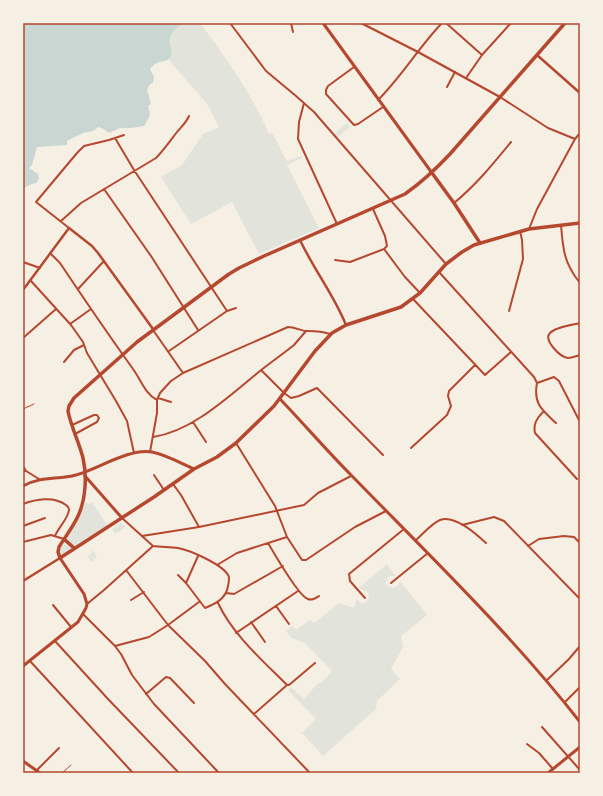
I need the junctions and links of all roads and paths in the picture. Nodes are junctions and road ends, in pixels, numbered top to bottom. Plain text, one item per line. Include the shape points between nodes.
1 (230, 23) edge
2 (291, 23) edge
3 (323, 23) edge
4 (361, 23) edge
5 (442, 23) edge
6 (446, 23) edge
7 (506, 23) edge
8 (565, 23) edge
9 (510, 24) edge
10 (293, 32) dead end
11 (418, 52) junction
12 (537, 54) junction
13 (482, 55) junction
14 (354, 67) junction
15 (455, 72) junction
16 (466, 78) junction
17 (447, 87) dead end
18 (580, 93) edge
19 (500, 97) junction
20 (378, 100) junction
21 (304, 103) junction
22 (383, 107) junction
23 (189, 116) dead end
24 (580, 133) edge
25 (124, 135) dead end
26 (115, 138) junction
27 (575, 140) junction
28 (511, 142) dead end
29 (134, 170) junction
30 (432, 173) junction
31 (104, 189) junction
32 (390, 201) junction
33 (454, 203) junction
34 (373, 208) junction
35 (61, 221) junction
36 (580, 223) edge
37 (338, 224) junction
38 (561, 225) junction
39 (69, 228) junction
40 (529, 229) junction
41 (520, 231) junction
42 (300, 240) junction
43 (480, 243) junction
44 (384, 249) junction
45 (50, 253) junction
46 (335, 260) dead end
47 (104, 261) junction
48 (23, 262) edge
49 (446, 264) junction
50 (40, 268) junction
51 (439, 272) junction
52 (31, 281) junction
53 (580, 283) edge
54 (211, 286) junction
55 (78, 289) junction
56 (23, 290) edge
57 (420, 293) junction
58 (413, 299) junction
59 (183, 307) junction
60 (236, 308) dead end
61 (56, 309) junction
62 (91, 309) junction
63 (227, 311) junction
64 (509, 311) dead end
65 (580, 323) edge
66 (70, 324) junction
67 (346, 325) junction
68 (153, 329) junction
69 (198, 330) junction
70 (306, 331) junction
71 (330, 334) junction
72 (23, 338) edge
73 (84, 345) junction
74 (169, 351) junction
75 (511, 352) junction
76 (122, 355) junction
77 (580, 355) edge
78 (64, 362) dead end
79 (475, 366) junction
80 (261, 370) junction
81 (183, 373) junction
82 (100, 374) junction
83 (537, 383) junction
84 (284, 393) junction
85 (158, 399) junction
86 (280, 399) junction
87 (171, 402) dead end
88 (34, 404) dead end
89 (23, 409) edge
90 (543, 412) junction
91 (193, 422) junction
92 (580, 422) edge
93 (556, 423) dead end
94 (72, 425) junction
95 (75, 434) junction
96 (152, 437) junction
97 (206, 442) dead end
98 (236, 443) junction
99 (410, 448) dead end
100 (150, 452) junction
101 (134, 454) junction
102 (383, 455) dead end
103 (23, 466) edge
104 (194, 469) junction
105 (26, 471) junction
106 (23, 472) edge
107 (85, 473) junction
108 (154, 474) dead end
109 (352, 476) junction
110 (40, 479) junction
111 (577, 479) dead end
112 (173, 484) junction
113 (92, 485) junction
114 (23, 486) edge
115 (85, 490) junction
116 (164, 490) junction
117 (23, 504) edge
118 (386, 510) junction
119 (277, 511) junction
120 (45, 518) dead end
121 (122, 518) junction
122 (462, 525) junction
123 (23, 526) edge
124 (199, 527) junction
125 (404, 529) junction
126 (55, 536) junction
127 (142, 536) junction
128 (287, 537) junction
129 (64, 539) junction
130 (416, 540) junction
131 (23, 542) edge
132 (268, 543) junction
133 (486, 543) dead end
134 (580, 543) edge
135 (153, 546) junction
136 (528, 546) junction
137 (74, 548) junction
138 (428, 553) junction
139 (198, 556) junction
140 (60, 558) junction
141 (217, 565) junction
142 (282, 566) junction
143 (126, 570) junction
144 (178, 574) dead end
145 (23, 581) edge
146 (186, 583) junction
147 (391, 583) dead end
148 (298, 591) junction
149 (144, 592) junction
150 (226, 593) junction
151 (319, 596) dead end
152 (365, 598) dead end
153 (580, 599) edge
154 (131, 600) dead end
155 (199, 602) junction
156 (218, 603) junction
157 (87, 604) junction
158 (53, 605) dead end
159 (275, 606) junction
160 (83, 614) junction
161 (251, 622) junction
162 (289, 624) dead end
163 (168, 625) junction
164 (71, 627) junction
165 (236, 633) junction
166 (54, 641) junction
167 (265, 642) dead end
168 (115, 646) junction
169 (580, 646) edge
170 (30, 661) junction
171 (315, 663) dead end
172 (23, 666) edge
173 (547, 680) junction
174 (286, 685) junction
175 (580, 687) edge
176 (146, 694) junction
177 (565, 702) junction
178 (194, 703) dead end
179 (254, 714) junction
180 (580, 722) edge
181 (542, 727) dead end
182 (527, 744) dead end
183 (580, 747) edge
184 (58, 748) dead end
185 (569, 757) junction
186 (23, 762) edge
187 (71, 765) dead end
188 (553, 769) junction
189 (37, 770) junction
190 (580, 770) edge
191 (40, 773) edge
192 (62, 773) edge
193 (133, 773) edge
194 (179, 773) edge
195 (219, 773) edge
196 (310, 773) edge
197 (548, 773) edge

1 - 21 street via 266,71
2 - 10 street
3 - 14 main road
4 - 11 street
5 - 11 street
6 - 13 street
7 - 9 street
8 - 12 main road
9 - 13 street
11 - 15 street
11 - 20 street
12 - 18 street
12 - 19 main road
13 - 16 street
14 - 20 main road
14 - 22 street via 328,86 326,94 353,124 358,124
15 - 16 street
15 - 17 street
16 - 19 street
19 - 27 street via 548,128
19 - 30 main road
20 - 22 main road
21 - 32 street
21 - 37 street via 298,139
22 - 30 main road
23 - 29 street via 156,158
24 - 27 street
25 - 26 street
26 - 29 street
26 - 35 street via 84,146 36,202
27 - 40 street
28 - 33 street via 492,166
29 - 31 street
29 - 54 street
30 - 32 main road via 405,194
30 - 33 main road
31 - 35 street via 81,203
31 - 59 street
32 - 34 main road
32 - 49 street
33 - 43 main road
34 - 37 main road
34 - 44 street via 385,236 387,246
35 - 39 street
36 - 38 main road
37 - 42 main road
38 - 40 main road
38 - 53 street via 566,261
39 - 45 street
39 - 47 street via 92,246
40 - 41 main road
41 - 43 main road
41 - 64 street via 523,259
42 - 54 main road via 239,268
42 - 67 street
43 - 49 main road
44 - 46 street via 350,262
44 - 57 street
45 - 50 street
45 - 55 street
47 - 55 street
47 - 68 street
48 - 50 street
49 - 51 main road
50 - 52 street
51 - 57 main road
51 - 75 street
52 - 56 street
52 - 61 street
54 - 59 main road
54 - 63 street
55 - 62 street
57 - 58 main road
58 - 67 main road via 399,308
58 - 79 street
59 - 68 main road
59 - 69 street
60 - 63 street
61 - 66 street
61 - 72 street
62 - 66 street
62 - 76 street
63 - 69 street
65 - 77 street via 550,332 549,339 555,350 564,357
66 - 73 street
67 - 71 main road
68 - 74 street
68 - 76 main road
69 - 74 street
70 - 71 street
70 - 80 street via 294,345
70 - 81 street via 293,327 284,328
71 - 84 main road
73 - 78 street via 74,350
73 - 82 street
74 - 81 street
75 - 79 street via 485,375
75 - 83 street
76 - 82 main road
76 - 85 street via 147,392
79 - 99 street via 449,391 452,406 447,415
80 - 84 street
80 - 91 street
81 - 85 street via 165,387
82 - 94 main road via 68,406
82 - 101 street via 127,421
83 - 90 street via 536,399
83 - 92 street via 554,377 560,381
84 - 86 main road
84 - 102 street via 294,398 317,388
85 - 87 street
85 - 96 street
86 - 98 main road
86 - 109 main road
88 - 89 lane
90 - 93 street
90 - 111 street via 535,425 535,433
91 - 96 street
91 - 97 street
94 - 95 main road
94 - 95 street via 94,415 99,418 97,422
95 - 107 main road
96 - 100 street
98 - 104 main road
98 - 119 street
100 - 101 main road
100 - 104 main road via 169,457
101 - 107 main road
103 - 105 street
104 - 112 main road
105 - 106 street
105 - 110 street
107 - 110 main road
107 - 113 main road
107 - 115 main road
108 - 116 street
109 - 118 main road
109 - 119 street via 318,493 304,505
110 - 114 main road
112 - 116 main road
112 - 124 street
113 - 115 main road
113 - 121 main road
115 - 129 main road via 79,513
116 - 121 main road
117 - 126 street via 48,499 62,502 68,507 69,511
118 - 125 main road
118 - 128 street via 355,527 306,560 301,558
119 - 124 street
119 - 128 street
120 - 123 street
121 - 127 street
121 - 137 main road
122 - 130 street via 449,519 440,520
122 - 133 street
122 - 136 street via 497,518 504,521
124 - 127 street
125 - 130 main road
125 - 152 street via 349,574 350,581
126 - 129 street
126 - 131 street
127 - 135 street
128 - 132 street
129 - 137 main road
129 - 140 main road via 58,550
130 - 138 main road
132 - 141 street via 237,553
132 - 142 street
134 - 136 street via 574,537 564,536 539,539
135 - 139 street via 177,548
135 - 143 street
136 - 153 street
137 - 140 main road
138 - 147 street
138 - 173 main road
139 - 141 street
139 - 146 street
140 - 145 street
140 - 157 main road via 84,594
141 - 150 street via 229,576
142 - 148 street
142 - 150 street via 234,594
143 - 149 street
143 - 157 street
144 - 146 street
146 - 155 street
148 - 151 street via 309,600
148 - 159 street
149 - 154 street
149 - 163 street
150 - 156 street
155 - 156 street via 204,608
155 - 163 street
156 - 165 street
157 - 160 main road
158 - 164 street
159 - 161 street
159 - 162 street
160 - 164 main road
160 - 168 street
161 - 165 street
161 - 167 street
163 - 168 street via 149,637
163 - 179 street
164 - 166 main road
165 - 174 street
166 - 170 main road
166 - 194 street
168 - 176 street
169 - 173 street
170 - 172 main road
170 - 193 street
171 - 174 street
173 - 177 main road
174 - 179 street
175 - 177 street
176 - 178 street via 166,677
176 - 195 street
177 - 180 main road
179 - 196 street
181 - 185 street
182 - 188 street
183 - 185 main road
184 - 189 street
185 - 188 main road
185 - 190 street
186 - 189 main road
187 - 192 lane
188 - 197 main road
189 - 191 main road

